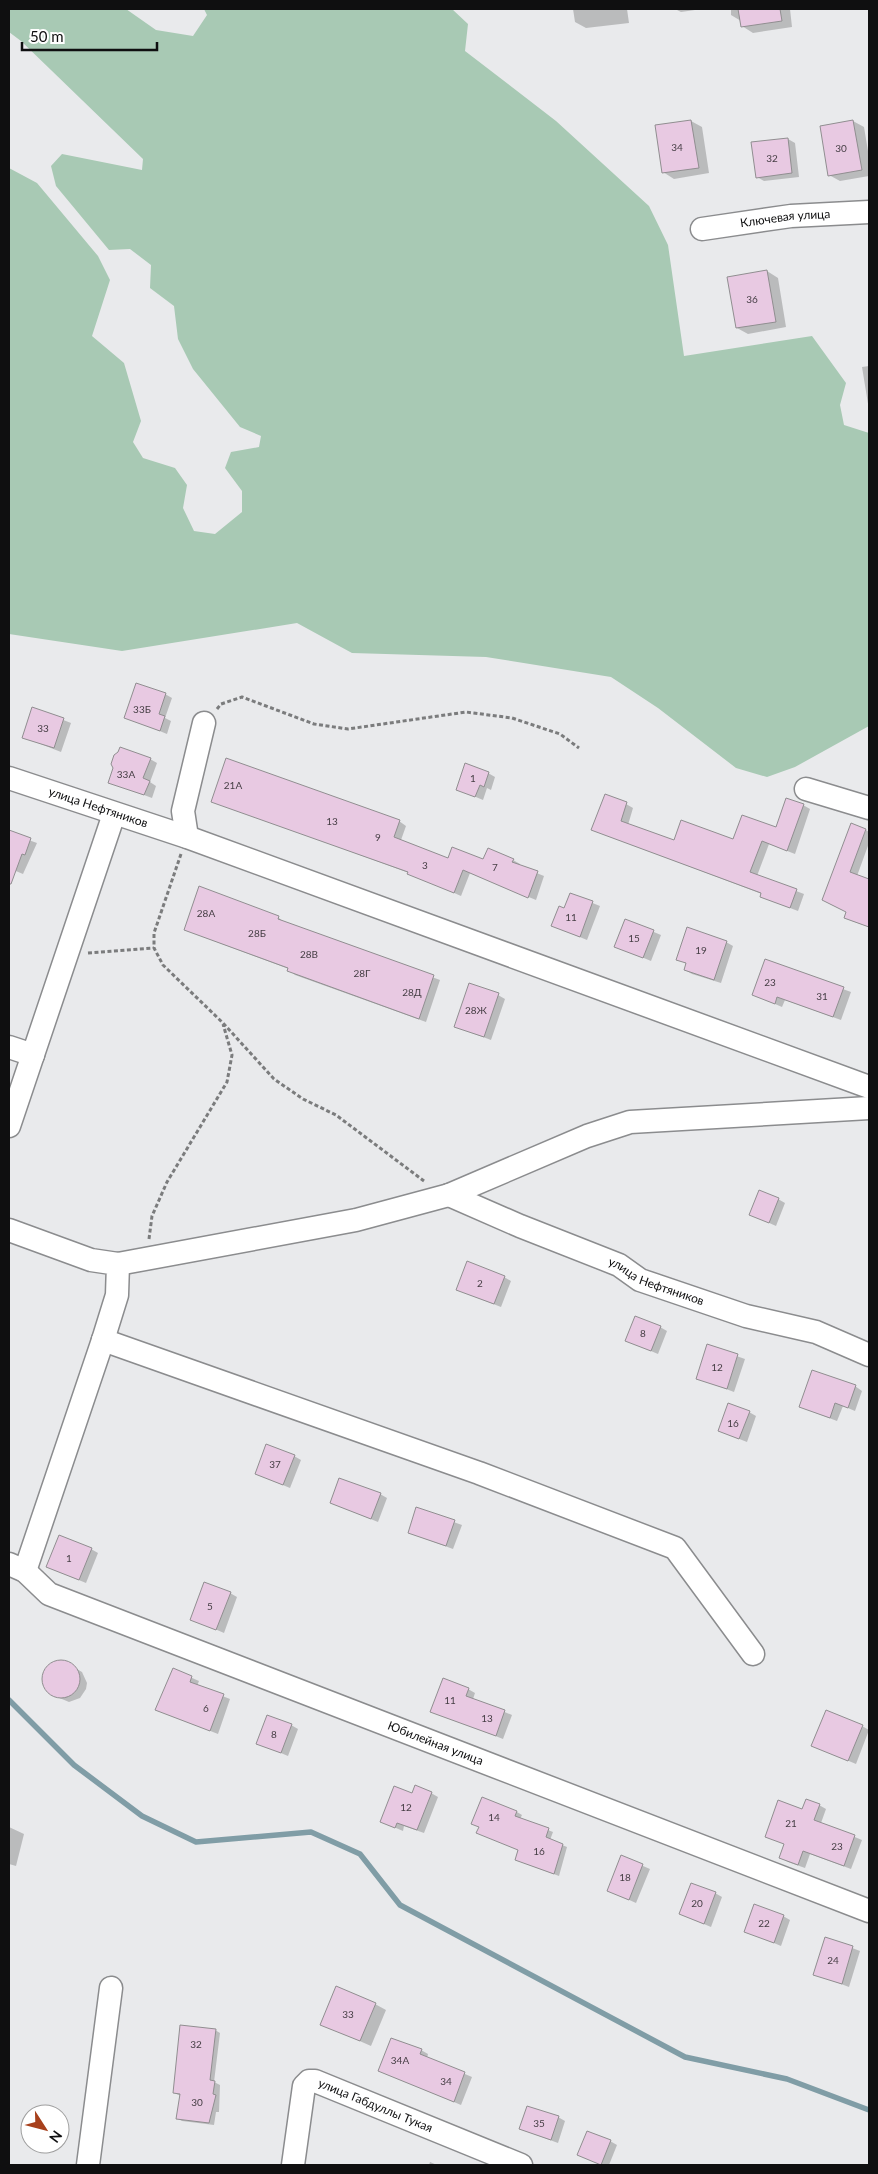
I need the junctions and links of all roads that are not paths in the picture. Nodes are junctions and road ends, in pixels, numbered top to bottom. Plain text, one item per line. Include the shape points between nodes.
1 (869, 212) edge
2 (702, 229) dead end
3 (204, 724) road end
4 (9, 778) edge
5 (806, 789) dead end
6 (869, 808) edge
7 (114, 814) junction
8 (187, 837) junction
9 (9, 1047) edge
10 (33, 1055) junction
11 (869, 1087) edge
12 (869, 1108) edge
13 (9, 1126) edge
14 (449, 1195) junction
15 (9, 1230) edge
16 (118, 1264) junction
17 (103, 1340) junction
18 (869, 1355) edge
19 (17, 1567) edge
20 (753, 1654) dead end
21 (869, 1911) edge
22 (111, 1988) dead end
23 (485, 2158) edge
24 (88, 2165) edge
25 (293, 2165) edge
26 (521, 2165) edge

1 - 2 street, Ключевая улица via 791,216
3 - 8 street via 183,811
4 - 7 street, улица Нефтяников
5 - 6 street
7 - 8 street, улица Нефтяников
7 - 10 street
8 - 11 street, улица Нефтяников
9 - 10 street
10 - 13 street
12 - 14 street via 630,1122 588,1136
14 - 16 street via 356,1220
14 - 18 street, улица Нефтяников via 619,1265 640,1280 746,1316 816,1332
15 - 16 street via 91,1260
16 - 17 street via 116,1294
17 - 19 street
17 - 20 street via 479,1473 675,1548
19 - 21 street, Юбилейная улица via 50,1594
22 - 24 street
23 - 25 street, улица Габдуллы Тукая via 309,2081 304,2086
23 - 26 street, улица Габдуллы Тукая

